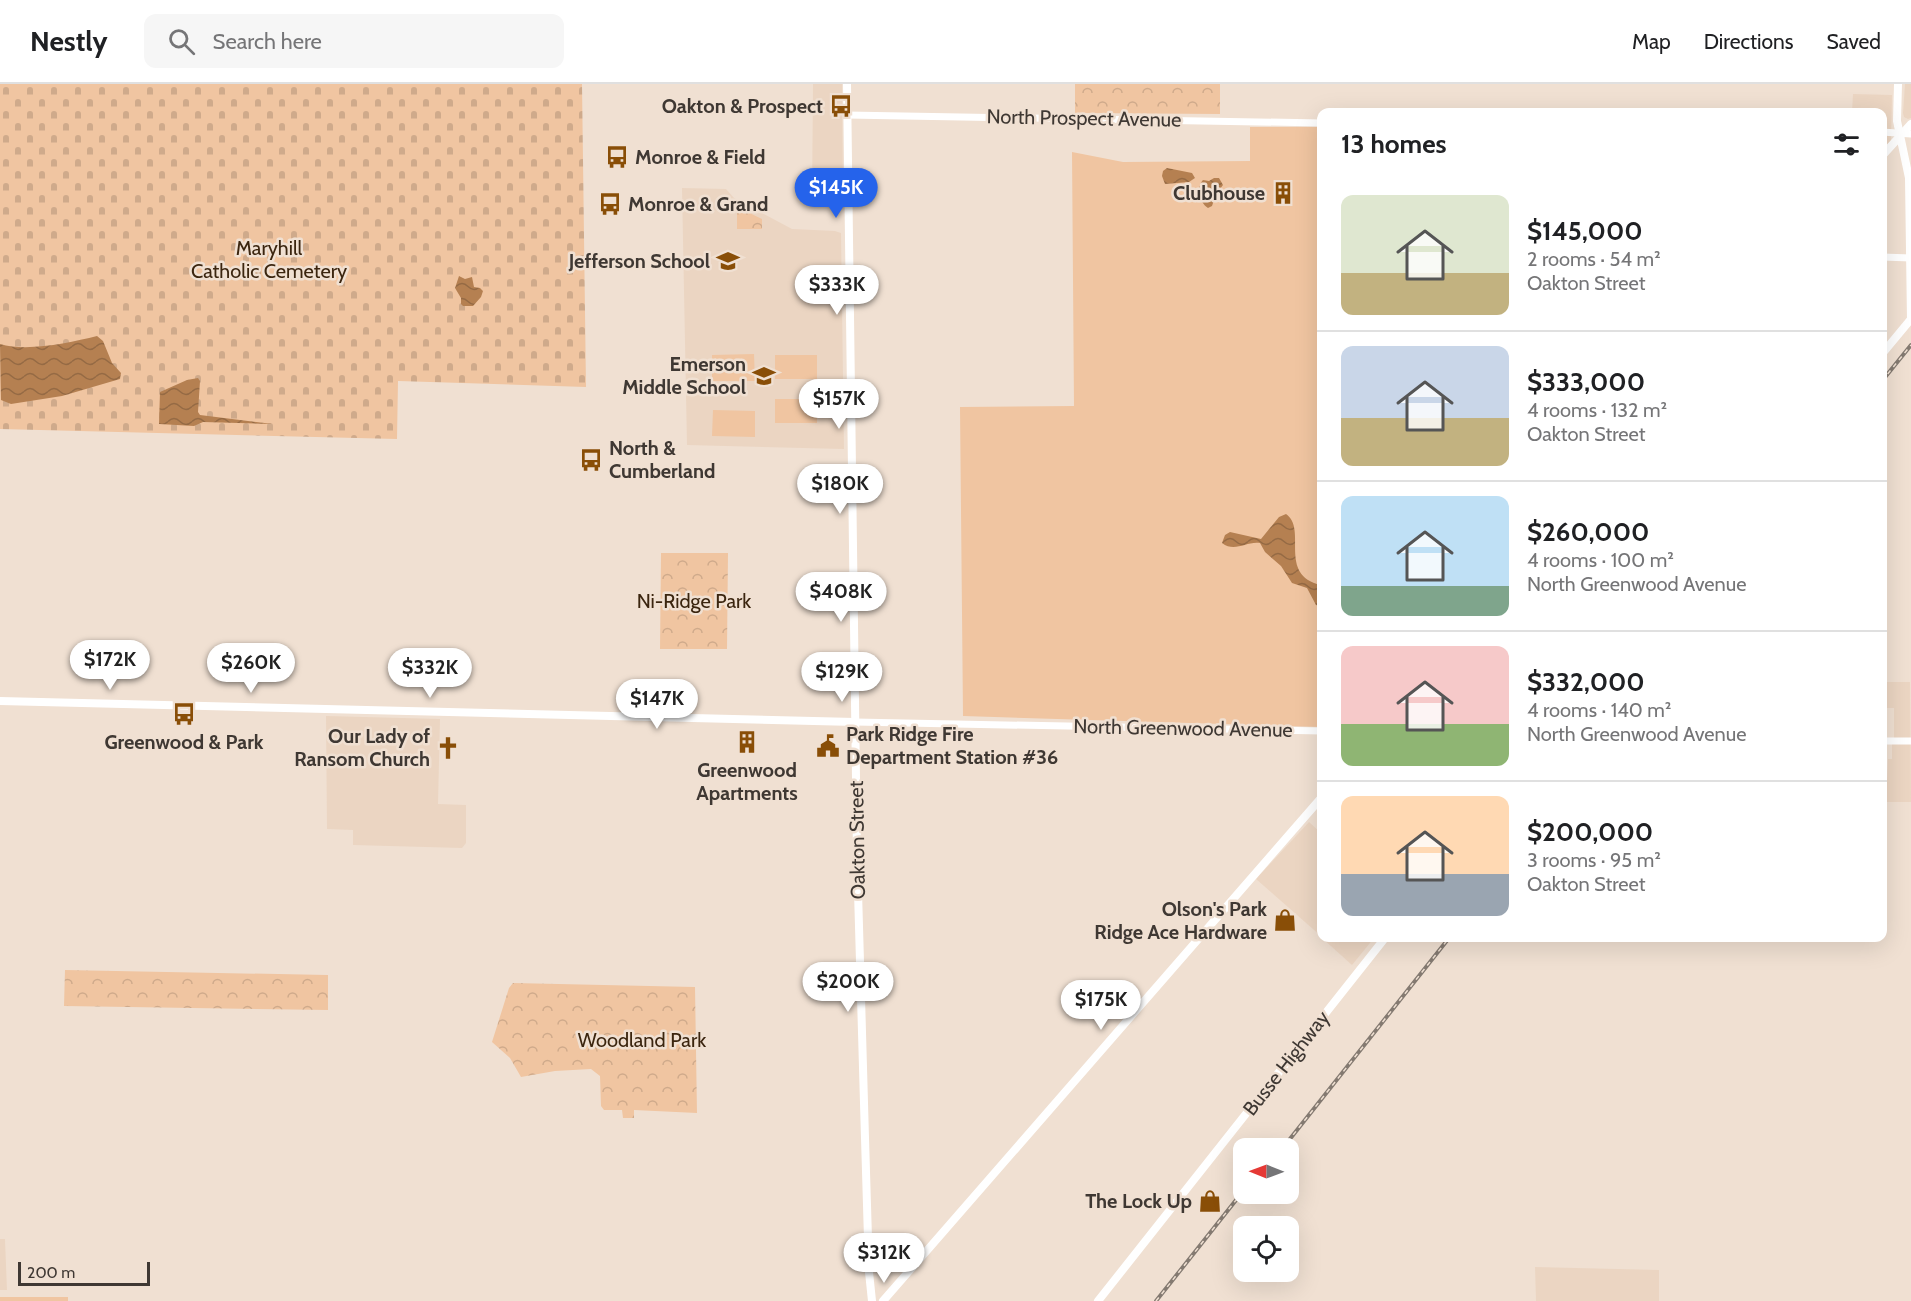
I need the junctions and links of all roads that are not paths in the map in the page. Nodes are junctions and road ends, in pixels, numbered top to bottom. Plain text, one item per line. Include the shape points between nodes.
1 (847, 84) edge
2 (1898, 84) edge
3 (847, 115) junction
4 (1317, 123) edge
5 (1911, 124) edge
6 (1887, 133) edge
7 (1901, 134) junction
8 (1911, 134) edge
9 (1887, 150) edge
10 (1911, 150) edge
11 (1908, 166) junction
12 (1887, 257) edge
13 (1911, 258) edge
14 (1911, 319) edge
15 (1887, 348) edge
16 (0, 701) edge
17 (855, 722) junction
18 (1317, 731) edge
19 (1887, 741) edge
20 (1911, 741) edge
21 (1317, 803) edge
22 (1382, 942) edge
23 (869, 1272) junction
24 (872, 1288) junction
25 (889, 1294) junction
26 (867, 1301) edge
27 (872, 1301) edge
28 (883, 1301) edge
29 (1098, 1301) edge

1 - 3 main road, Oakton Street
2 - 7 main road via 1897,121
3 - 4 street, North Prospect Avenue
3 - 17 main road, Oakton Street
5 - 7 main road
6 - 7 street
7 - 8 street
7 - 9 main road
7 - 11 main road
10 - 11 main road
11 - 13 main road
12 - 13 street
13 - 14 main road
14 - 15 main road
16 - 17 main road, North Greenwood Avenue
17 - 18 street, North Greenwood Avenue
17 - 23 main road, Oakton Street
19 - 20 street
21 - 25 main road
22 - 29 main road, Busse Highway
23 - 24 main road, Oakton Street
23 - 26 main road, Oakton Street
24 - 25 main road
24 - 27 main road, Oakton Street
25 - 28 main road

